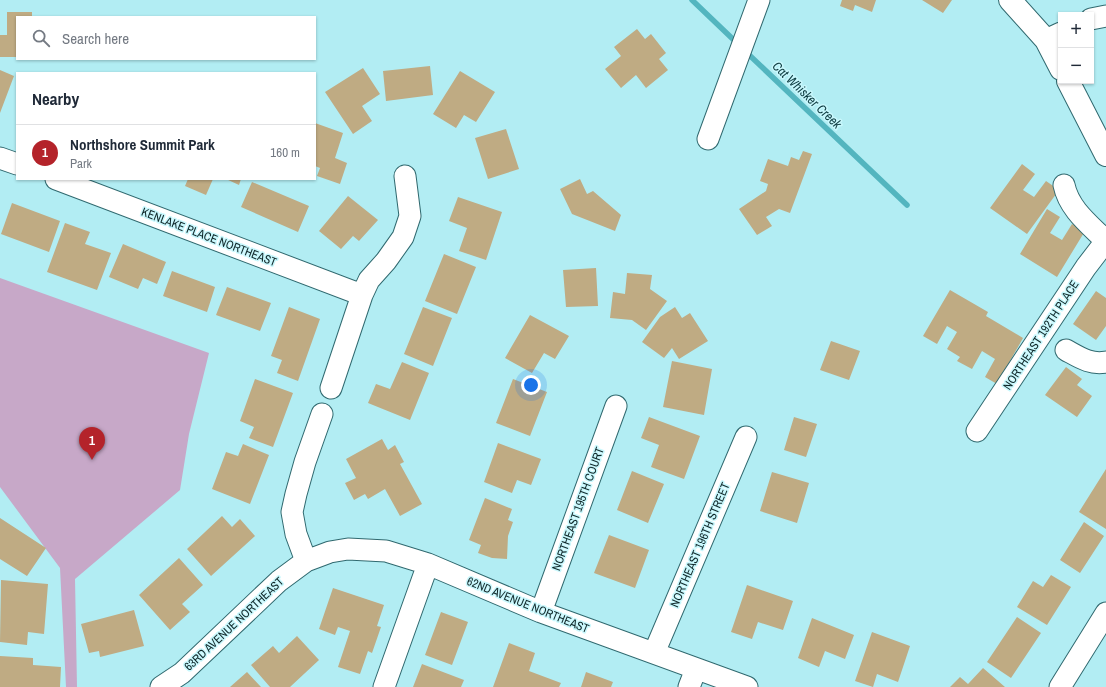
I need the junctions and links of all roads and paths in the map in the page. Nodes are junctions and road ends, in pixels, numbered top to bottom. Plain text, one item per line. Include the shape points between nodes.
1 (759, 0) edge
2 (1010, 0) edge
3 (1106, 16) edge
4 (1094, 18) edge
5 (1053, 36) edge
6 (1058, 56) edge
7 (1070, 84) edge
8 (708, 139) dead end
9 (1106, 155) edge
10 (0, 158) edge
11 (16, 164) edge
12 (405, 176) dead end
13 (59, 180) edge
14 (1064, 185) dead end
15 (1106, 241) edge
16 (362, 295) junction
17 (1066, 350) dead end
18 (1106, 362) edge
19 (331, 388) dead end
20 (616, 406) dead end
21 (322, 414) dead end
22 (977, 431) dead end
23 (746, 437) dead end
24 (306, 561) junction
25 (428, 564) junction
26 (541, 612) junction
27 (1106, 613) edge
28 (654, 653) junction
29 (693, 678) edge
30 (161, 687) edge
31 (384, 687) edge
32 (747, 687) edge
33 (1060, 687) edge

1 - 8 street
2 - 5 main road
3 - 4 street
5 - 6 main road
7 - 9 main road
10 - 11 street
12 - 16 street via 410,216 405,230 386,261 369,280
13 - 16 street, KENLAKE PLACE NORTHEAST
14 - 15 street via 1071,204
15 - 22 street, NORTHEAST 192TH PLACE
16 - 19 street
17 - 18 street via 1083,360
20 - 26 street, NORTHEAST 195TH COURT
21 - 24 street via 305,462 292,512 296,534
23 - 28 street, NORTHEAST 196TH STREET
24 - 25 street, 62ND AVENUE NORTHEAST via 330,552 366,549 386,551
24 - 30 street, 63RD AVENUE NORTHEAST via 279,581 182,672
25 - 26 street, 62ND AVENUE NORTHEAST
25 - 31 street
26 - 28 street, 62ND AVENUE NORTHEAST
27 - 33 street
28 - 29 street, 62ND AVENUE NORTHEAST
29 - 32 street, 62ND AVENUE NORTHEAST

